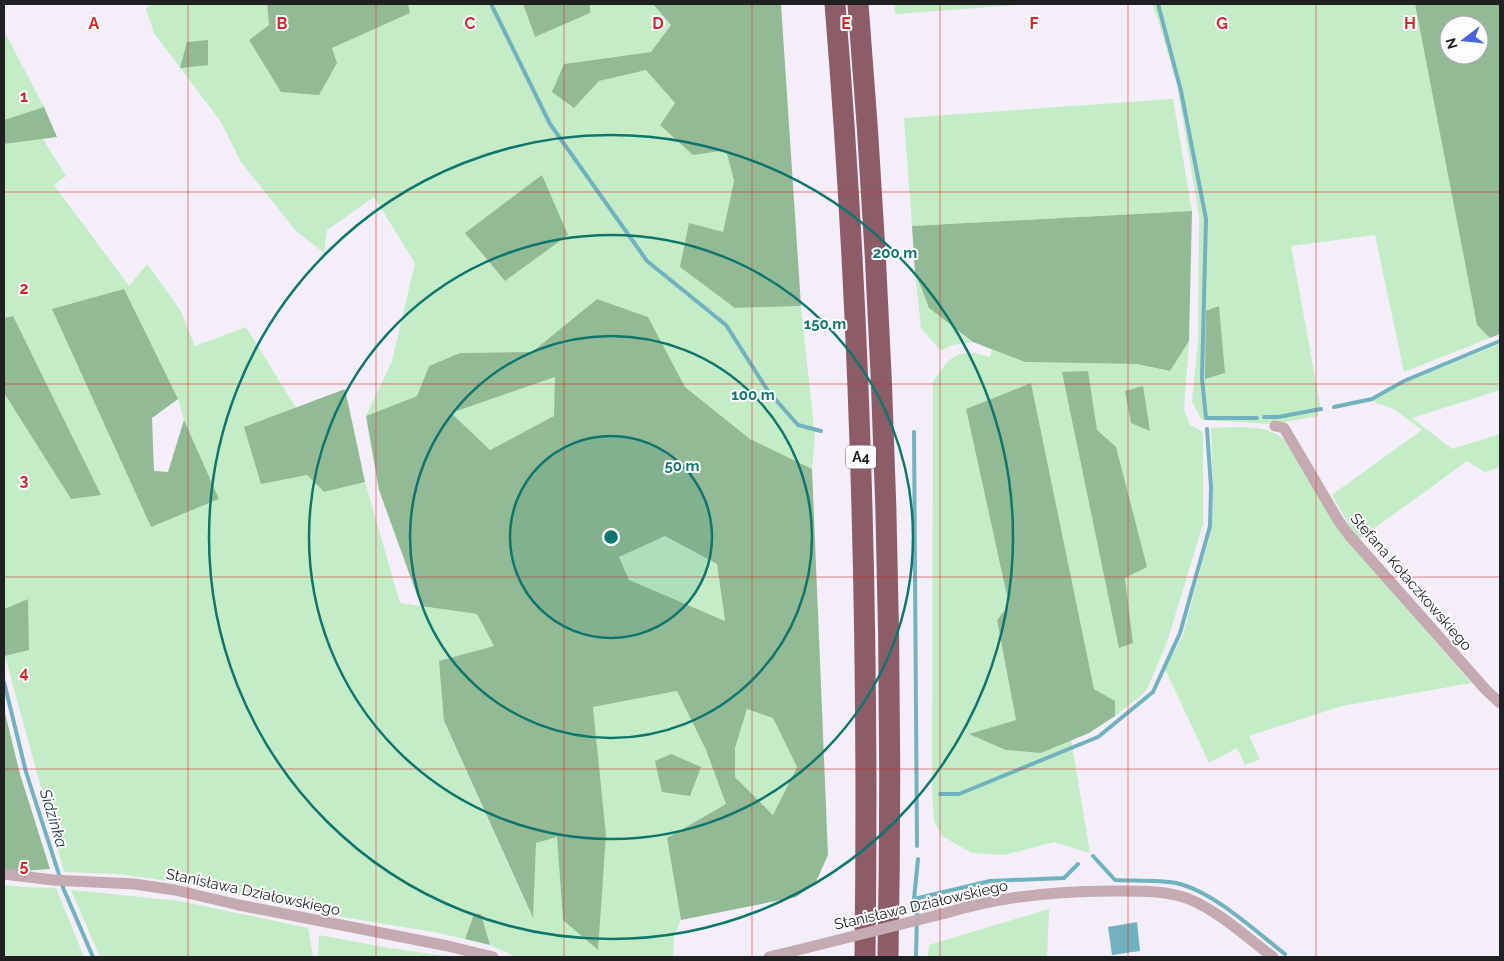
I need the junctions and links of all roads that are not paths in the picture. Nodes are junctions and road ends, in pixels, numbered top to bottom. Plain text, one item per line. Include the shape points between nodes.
1 (835, 4) edge
2 (858, 4) edge
3 (1275, 426) dead end
4 (1500, 703) edge
5 (4, 874) edge
6 (493, 957) edge
7 (769, 957) edge
8 (865, 957) edge
9 (888, 957) edge
10 (1273, 957) edge

1 - 8 highway, A4 via 858,370 866,688
2 - 9 highway, A4 via 884,440 889,678
3 - 4 street, Stefana Kołaczkowskiego via 1284,428 1349,535
5 - 6 street, Stanisława Działowskiego via 175,890
7 - 10 street, Stanisława Działowskiego, bridge via 987,901 1090,890 1159,892 1188,899 1208,908

